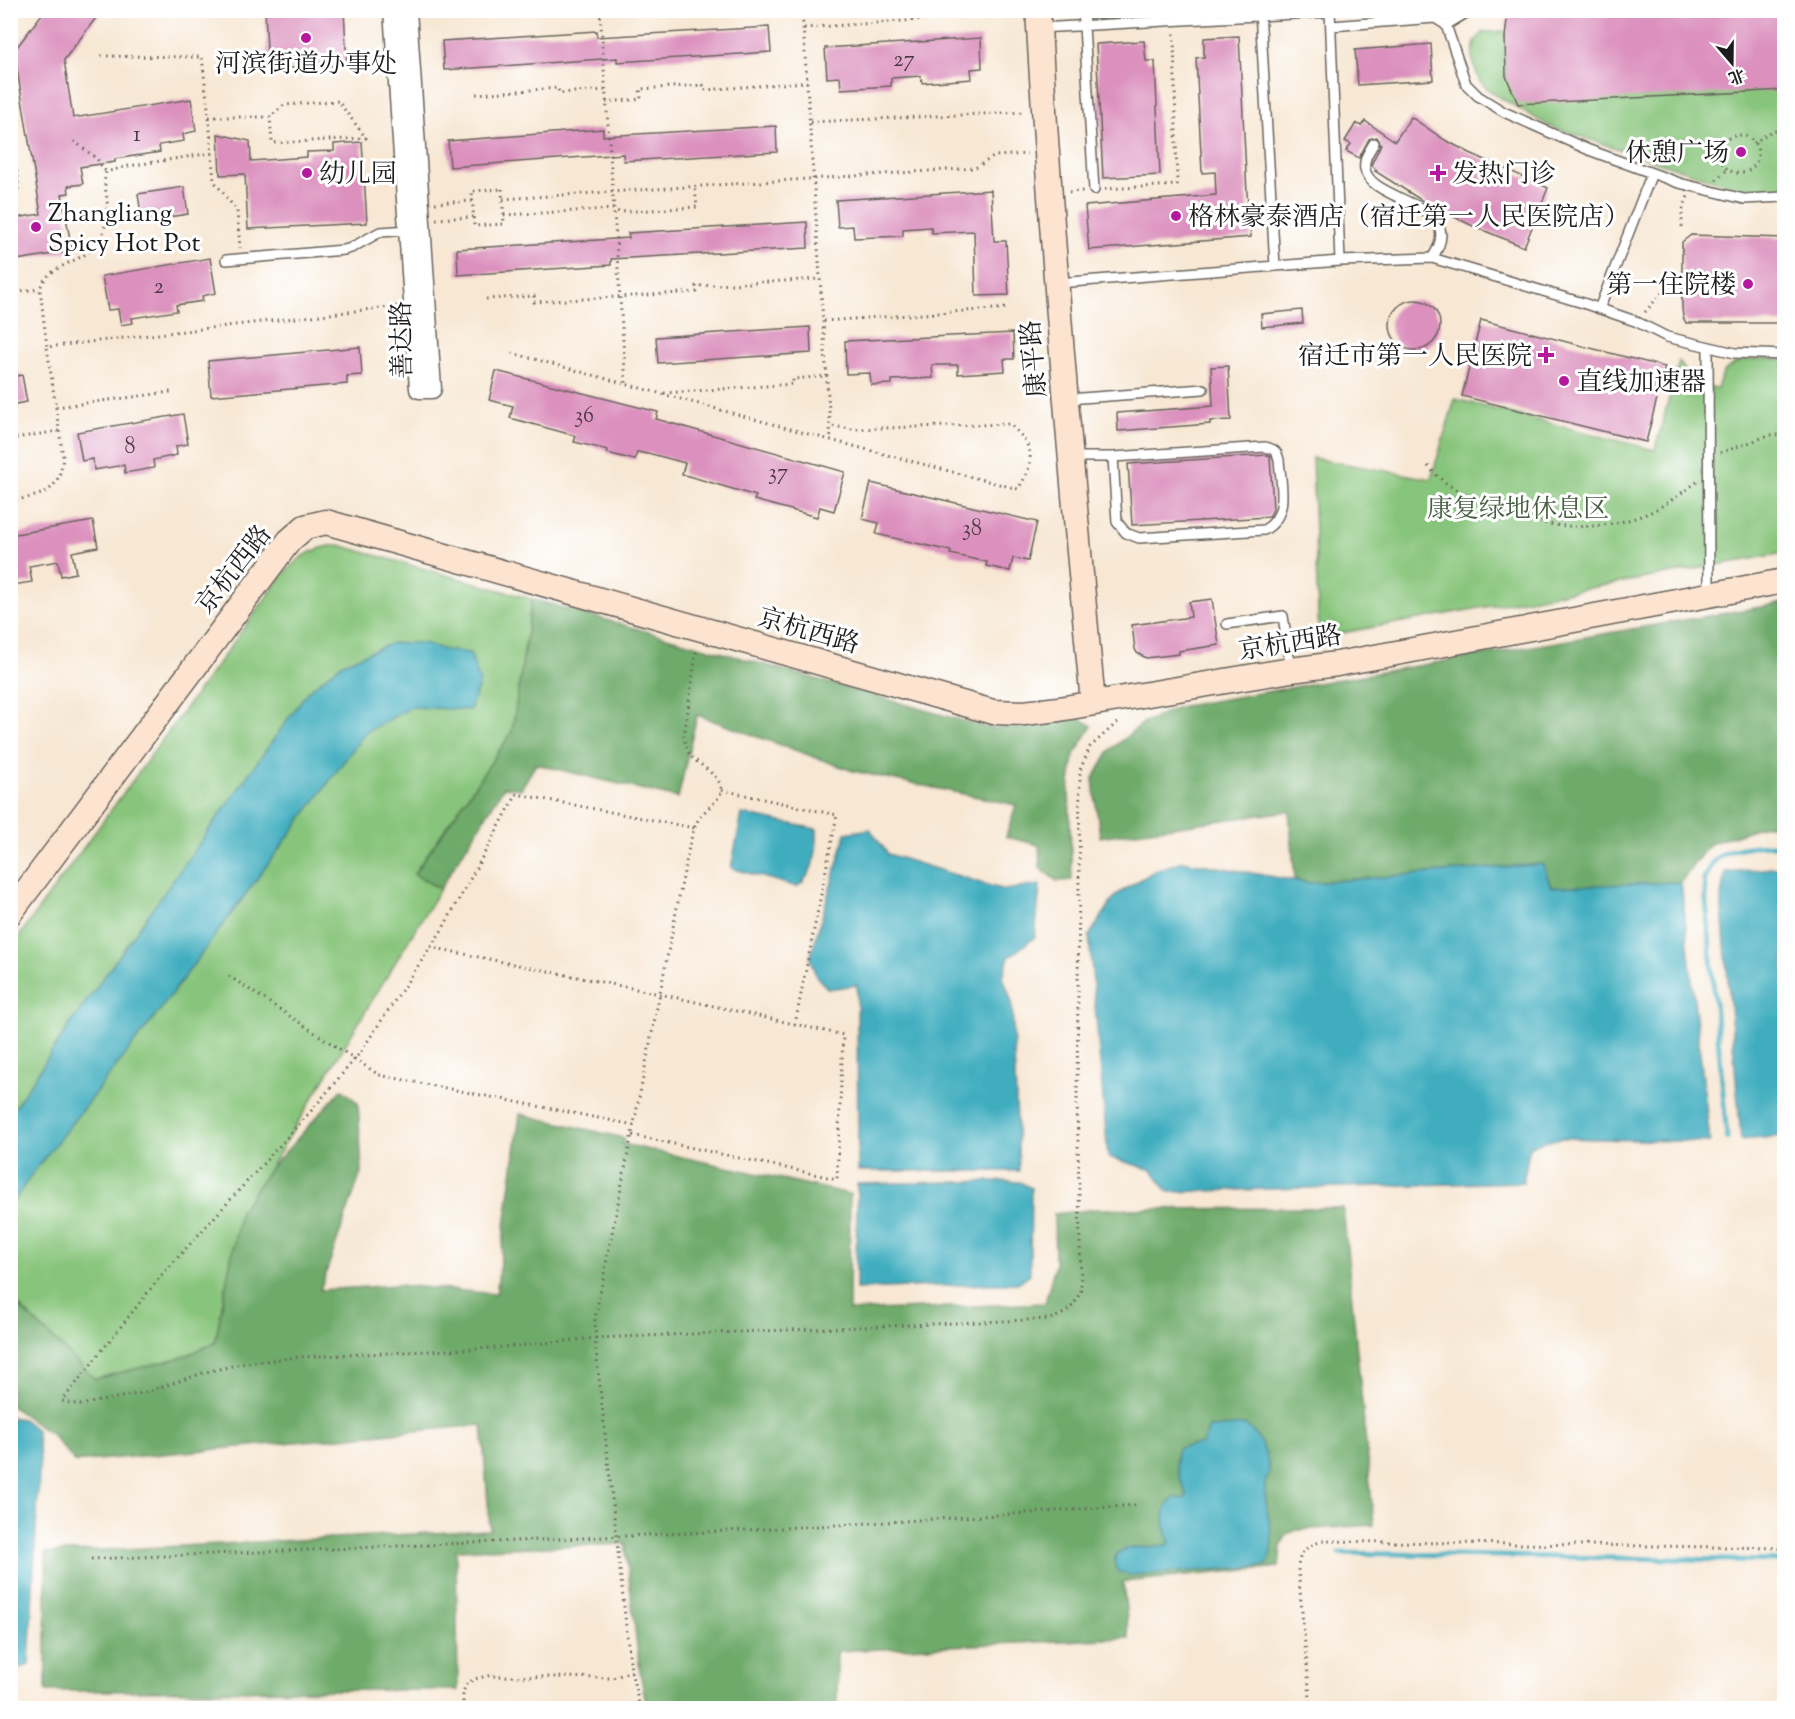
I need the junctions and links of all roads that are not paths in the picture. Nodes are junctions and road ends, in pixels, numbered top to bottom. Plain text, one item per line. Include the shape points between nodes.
1 (393, 10) edge
2 (407, 10) edge
3 (1083, 10) edge
4 (1471, 10) edge
5 (1330, 11) edge
6 (1260, 13) edge
7 (1038, 19) edge
8 (1446, 25) junction
9 (1084, 26) junction
10 (1331, 26) junction
11 (1374, 143) dead end
12 (1652, 173) junction
13 (1095, 190) road end
14 (1785, 197) edge
15 (417, 221) junction
16 (1432, 258) junction
17 (226, 260) dead end
18 (1340, 261) junction
19 (1275, 266) junction
20 (1056, 284) junction
21 (1599, 309) junction
22 (1708, 347) junction
23 (1785, 355) edge
24 (1203, 389) dead end
25 (1065, 399) junction
26 (1070, 457) junction
27 (1113, 457) junction
28 (1785, 581) edge
29 (1709, 595) junction
30 (1227, 624) dead end
31 (1291, 670) junction
32 (1092, 703) junction
33 (10, 913) edge

1 - 15 street, 善达路
2 - 15 street, 善达路
3 - 9 lane
4 - 8 lane
5 - 6 lane
5 - 10 lane
6 - 9 lane
6 - 19 lane
7 - 9 lane
7 - 20 street, 康平路
8 - 10 lane via 1435,18
8 - 12 lane via 1466,84 1478,96 1546,132
9 - 13 lane
10 - 18 lane
11 - 16 lane via 1365,161 1369,178 1436,221 1440,247
12 - 14 lane via 1744,199
12 - 21 lane
15 - 15 street, 善达路 via 413,305 419,389 432,389
15 - 17 lane via 375,234 344,250
16 - 18 lane
16 - 21 lane
18 - 19 lane
19 - 20 lane
20 - 25 street, 康平路
21 - 22 lane via 1666,337
22 - 23 lane via 1735,353
22 - 29 lane
24 - 25 lane
25 - 26 street, 康平路
26 - 27 lane
26 - 32 street, 康平路
27 - 27 lane via 1117,522 1126,533 1139,538 1264,530 1280,515 1280,460 1273,449
28 - 29 street, 京杭西路
29 - 31 street, 京杭西路
30 - 31 lane via 1283,616
31 - 32 street, 京杭西路
32 - 33 street, 京杭西路 via 1023,713 993,712 326,522 305,527 289,541

